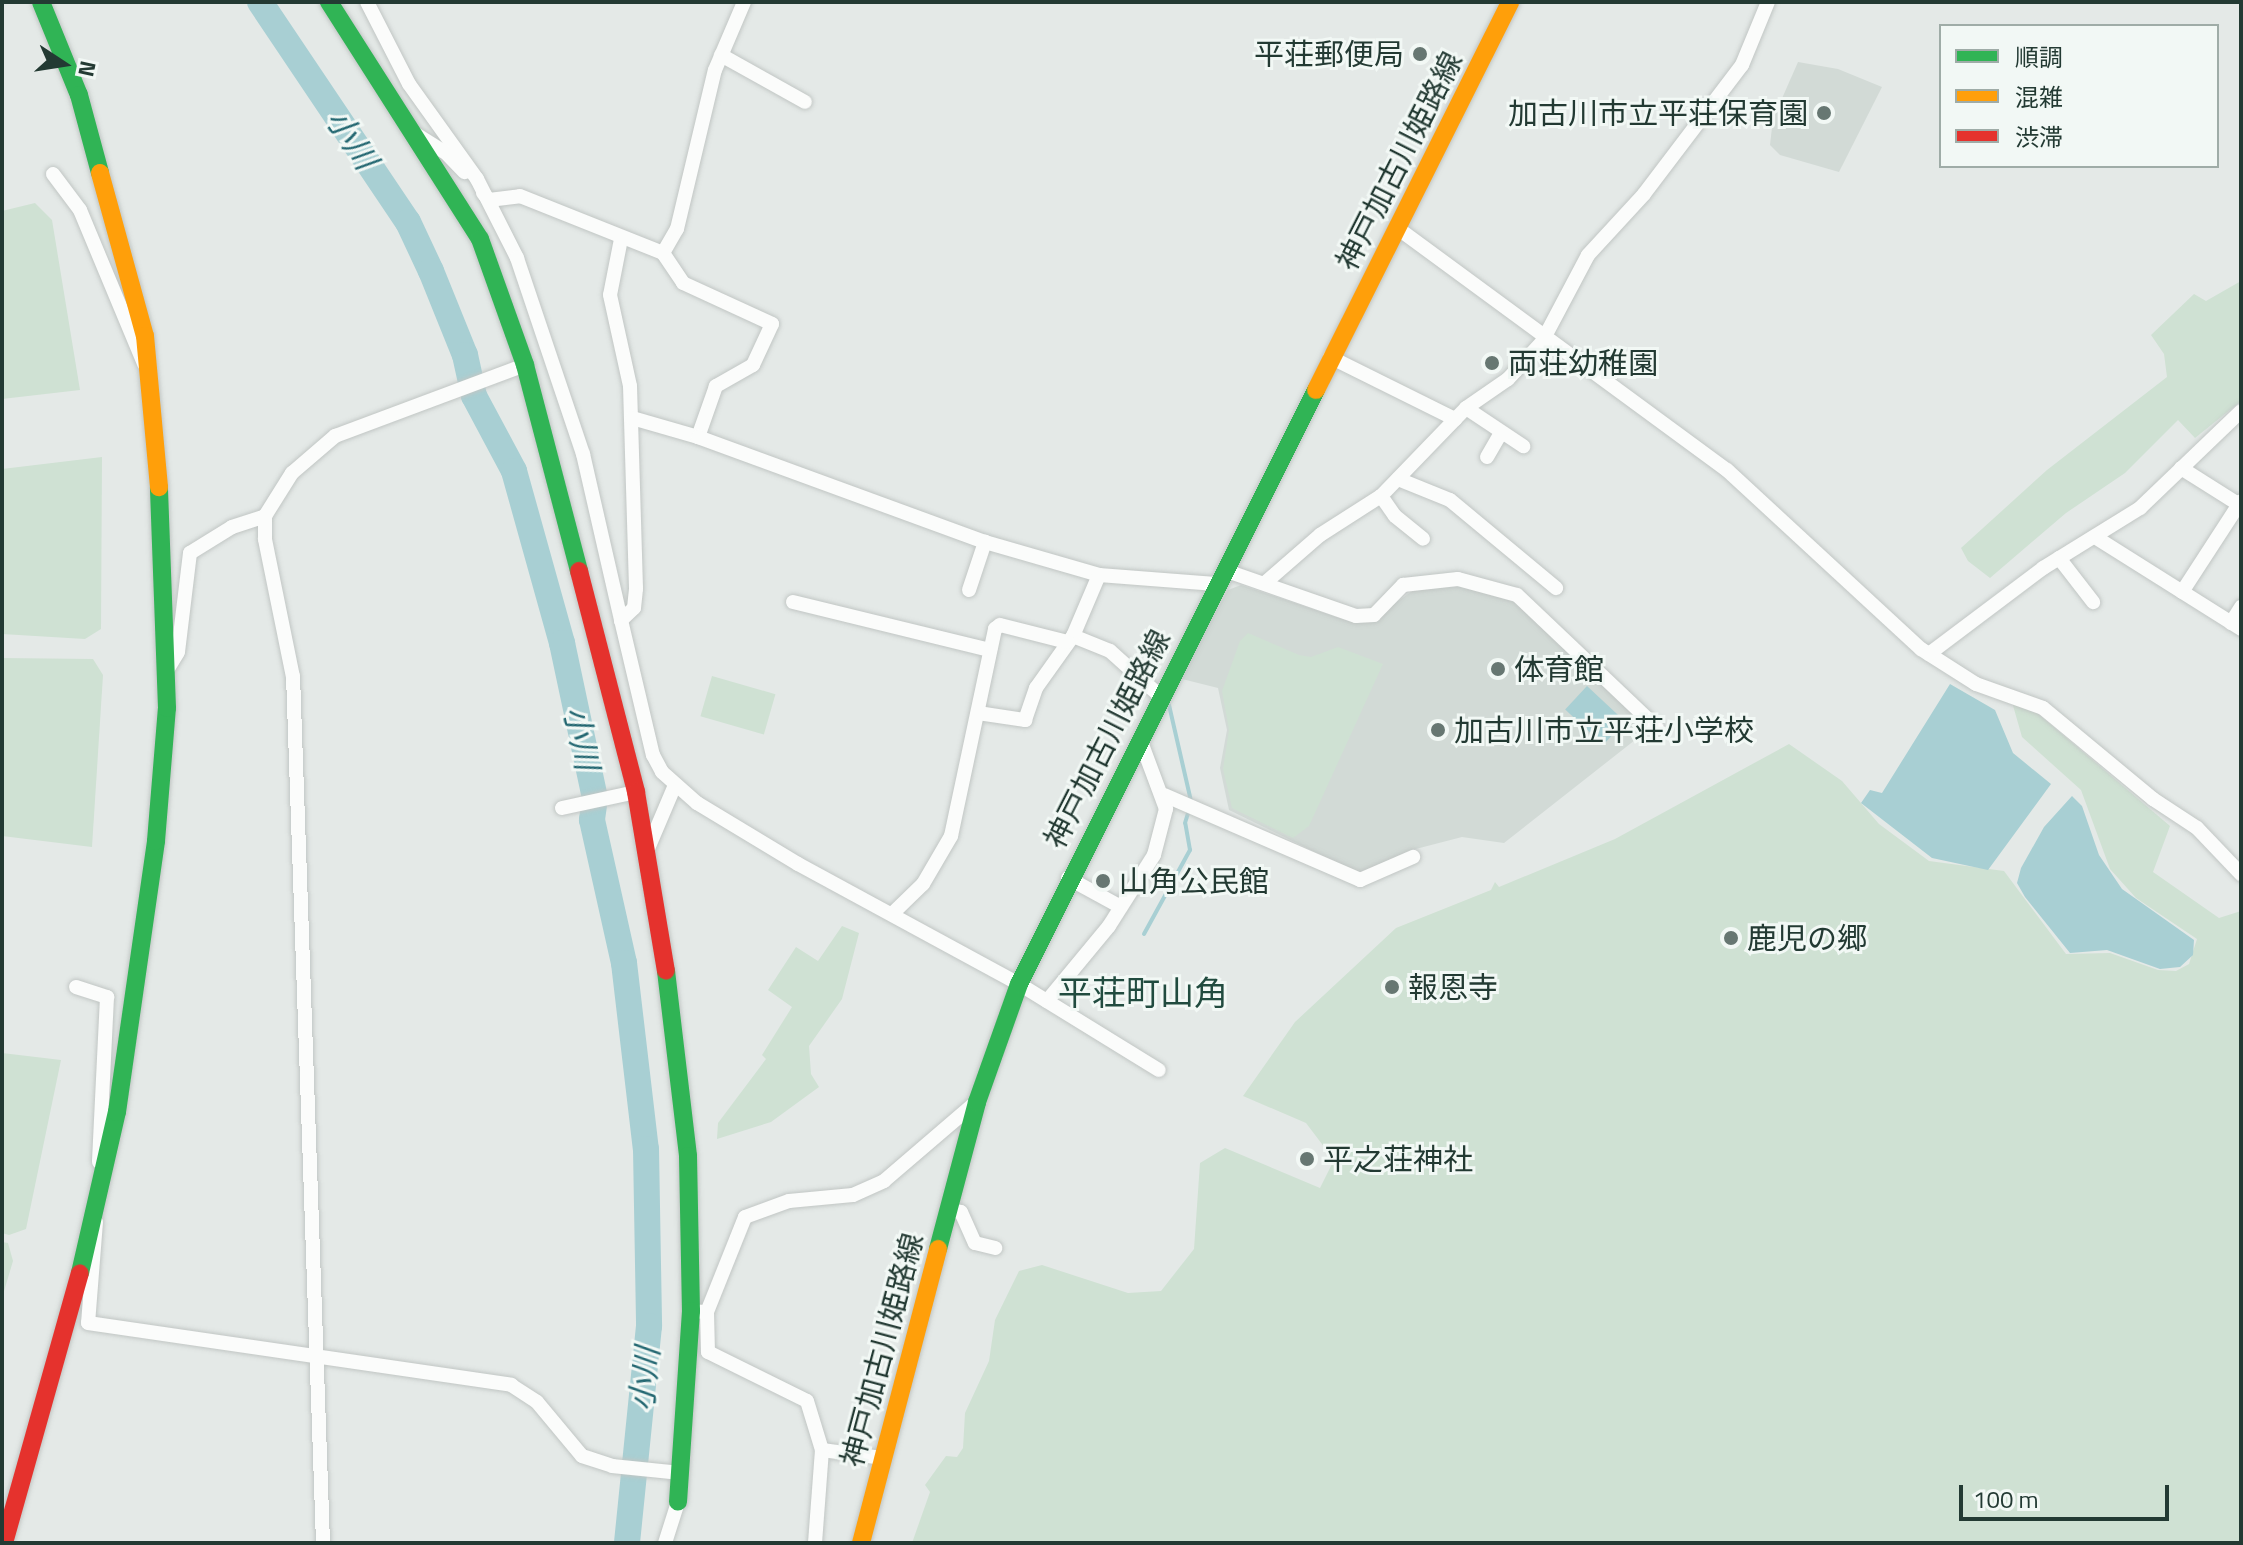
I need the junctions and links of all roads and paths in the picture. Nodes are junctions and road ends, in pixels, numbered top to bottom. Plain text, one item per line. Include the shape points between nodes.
1 (41, 2) edge
2 (330, 2) edge
3 (367, 2) edge
4 (744, 2) edge
5 (1510, 2) edge
6 (1768, 2) edge
7 (721, 55) junction
8 (805, 102) dead end
9 (414, 133) junction
10 (53, 174) dead end
11 (489, 200) junction
12 (1396, 227) junction
13 (621, 239) junction
14 (663, 253) junction
15 (1543, 334) junction
16 (1330, 357) junction
17 (525, 365) junction
18 (146, 367) junction
19 (2241, 411) edge
20 (1460, 413) junction
21 (632, 418) junction
22 (1501, 433) junction
23 (698, 437) junction
24 (1523, 446) dead end
25 (1487, 457) dead end
26 (2181, 468) junction
27 (1398, 479) junction
28 (1381, 496) junction
29 (2240, 504) edge
30 (265, 516) junction
31 (2095, 537) junction
32 (1423, 539) dead end
33 (985, 542) junction
34 (2059, 558) junction
35 (1099, 575) junction
36 (1220, 577) junction
37 (1266, 582) junction
38 (1556, 588) dead end
39 (969, 590) dead end
40 (2182, 592) junction
41 (793, 602) dead end
42 (2093, 602) dead end
43 (2241, 607) edge
44 (621, 620) junction
45 (2236, 626) edge
46 (1070, 639) junction
47 (990, 650) junction
48 (1929, 654) junction
49 (166, 673) junction
50 (1160, 696) junction
51 (978, 713) junction
52 (1657, 728) dead end
53 (1140, 739) junction
54 (675, 785) junction
55 (636, 792) junction
56 (1164, 795) junction
57 (562, 808) dead end
58 (647, 851) junction
59 (1413, 857) dead end
60 (2241, 874) edge
61 (1068, 878) junction
62 (1121, 907) junction
63 (892, 914) junction
64 (1019, 984) junction
65 (76, 987) dead end
66 (1047, 1001) junction
67 (1159, 1070) dead end
68 (977, 1102) junction
69 (95, 1203) junction
70 (948, 1210) junction
71 (995, 1248) dead end
72 (699, 1312) junction
73 (318, 1357) junction
74 (822, 1450) junction
75 (883, 1458) junction
76 (681, 1473) junction
77 (678, 1502) joint
78 (4, 1543) edge
79 (323, 1543) edge
80 (665, 1543) edge
81 (815, 1543) edge
82 (861, 1543) edge

1 - 18 street via 79,95 114,212 145,336
2 - 9 street
3 - 11 street via 409,84
4 - 7 street
5 - 12 street, 神戸加古川姫路線
6 - 15 street via 1742,65 1644,194 1588,255
7 - 8 street
7 - 14 street via 677,229
9 - 11 street via 445,152
9 - 17 street via 475,227
10 - 18 street via 80,210
11 - 13 street via 520,196
11 - 44 street via 517,258 583,454
12 - 15 street
12 - 16 street, 神戸加古川姫路線
13 - 14 street
13 - 21 street via 610,295
14 - 23 street via 683,283 772,324 753,365 716,386
15 - 20 street via 1508,379
15 - 48 street via 1738,479
16 - 20 street
16 - 36 street, 神戸加古川姫路線
17 - 30 street via 335,436 292,473
17 - 55 street
18 - 49 street via 161,512
19 - 26 street
20 - 22 street
20 - 27 street
21 - 23 street
21 - 44 street via 636,589 634,608
22 - 24 street
22 - 25 street
23 - 33 street
26 - 29 street
26 - 31 street via 2140,508
27 - 28 street
27 - 38 street via 1450,500
28 - 32 street
28 - 37 street via 1320,535
29 - 40 street
30 - 49 street via 232,527 190,553 178,652
30 - 73 street via 293,677
31 - 34 street
31 - 40 street
33 - 35 street
33 - 39 street
34 - 42 street
34 - 48 street
35 - 36 street
35 - 46 street
36 - 37 street
36 - 50 street, 神戸加古川姫路線
37 - 52 street via 1281,593 1356,616 1374,615 1403,585 1458,579 1517,595
40 - 45 street
41 - 47 street
43 - 45 street
44 - 54 street via 653,755
46 - 47 street via 1000,625
46 - 50 street via 1110,651
46 - 51 street via 1045,670 1025,720
47 - 51 street
48 - 60 street via 1976,684 2043,708 2153,799 2197,828
49 - 69 street via 146,927 117,1112
50 - 53 street, 神戸加古川姫路線
51 - 63 street via 951,836 923,884
53 - 56 street
53 - 61 street, 神戸加古川姫路線
54 - 58 street
54 - 63 street via 798,864
55 - 57 street
55 - 58 street
56 - 59 street via 1360,880
56 - 62 street via 1164,825 1154,855
58 - 72 street via 683,1111
61 - 62 street
61 - 64 street, 神戸加古川姫路線
62 - 66 street
63 - 64 street
64 - 66 street
64 - 68 street, 神戸加古川姫路線
65 - 69 street via 107,997
66 - 67 street
68 - 70 street, 神戸加古川姫路線
68 - 72 street via 884,1181 853,1195 789,1201 745,1217
69 - 73 street via 98,1242 88,1323
69 - 78 street via 68,1325
70 - 71 street via 961,1212 975,1243
70 - 75 street, 神戸加古川姫路線
72 - 74 street via 708,1352 807,1401
72 - 76 street
73 - 76 street via 511,1385 537,1402 582,1456 612,1466
73 - 79 street
74 - 75 street
74 - 81 street
75 - 82 street, 神戸加古川姫路線
76 - 77 street
77 - 80 street

